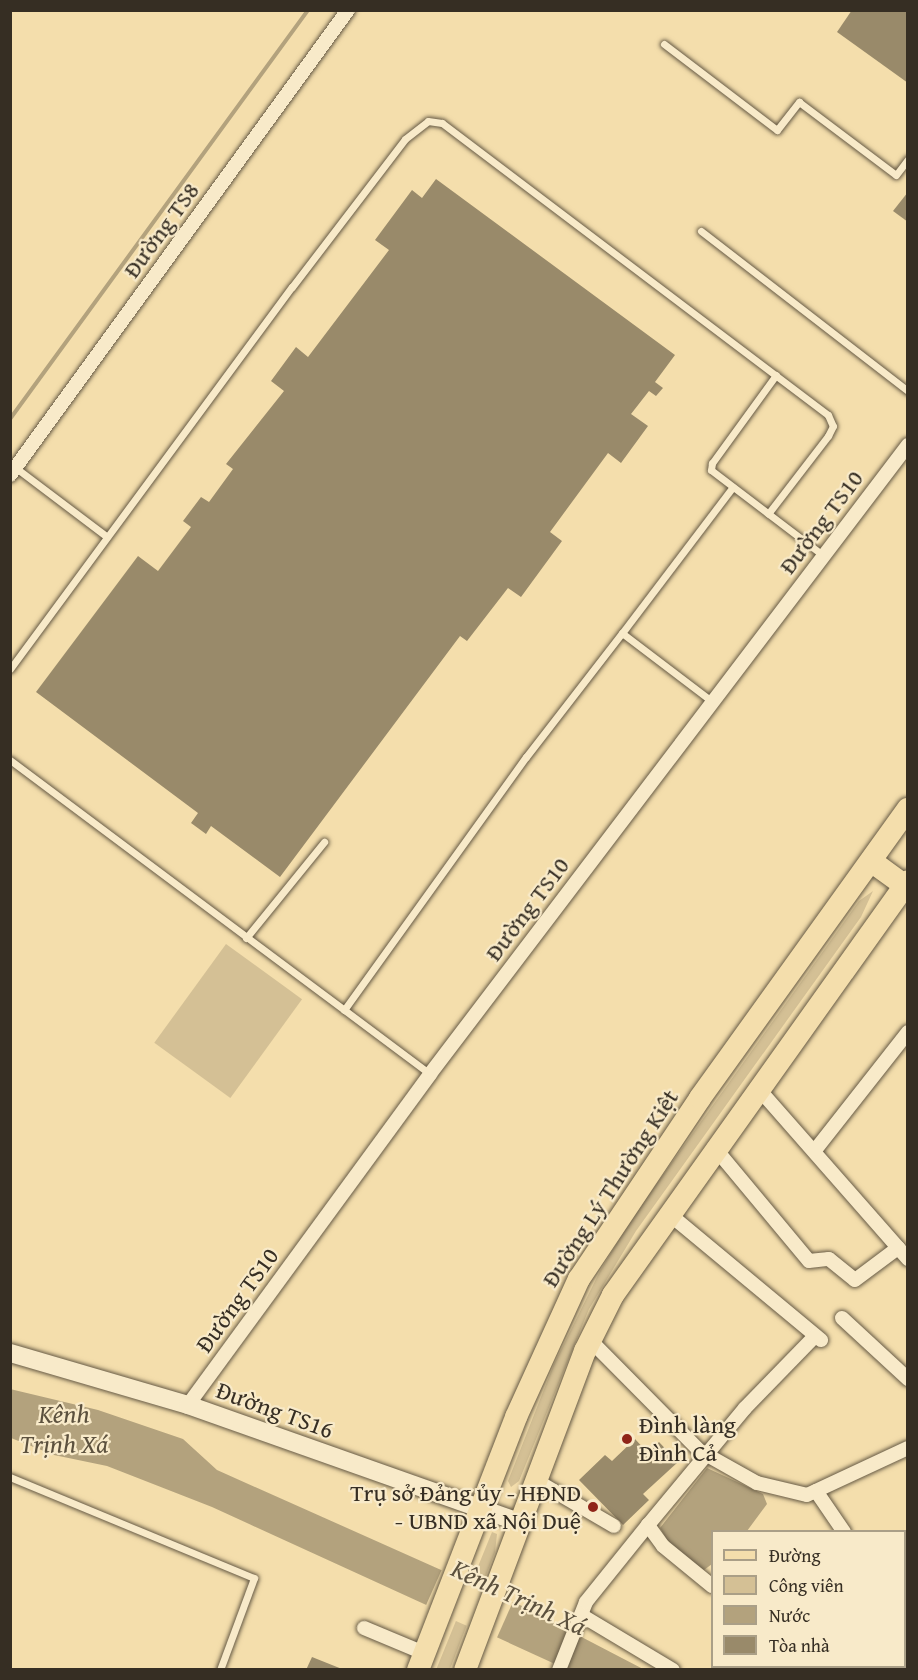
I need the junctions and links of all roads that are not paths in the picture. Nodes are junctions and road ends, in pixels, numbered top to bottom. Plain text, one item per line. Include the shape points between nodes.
1 (348, 10) edge
2 (663, 44) dead end
3 (908, 159) edge
4 (701, 231) dead end
5 (776, 375) junction
6 (908, 392) edge
7 (908, 445) edge
8 (13, 472) edge
9 (733, 487) junction
10 (768, 514) junction
11 (106, 536) junction
12 (824, 556) junction
13 (622, 633) junction
14 (10, 669) edge
15 (713, 702) junction
16 (10, 760) edge
17 (908, 810) edge
18 (324, 842) dead end
19 (871, 861) junction
20 (906, 883) edge
21 (246, 938) junction
22 (344, 1010) junction
23 (908, 1032) edge
24 (430, 1074) junction
25 (757, 1086) junction
26 (714, 1147) junction
27 (816, 1149) junction
28 (668, 1213) junction
29 (898, 1248) junction
30 (908, 1259) edge
31 (842, 1318) dead end
32 (590, 1340) junction
33 (10, 1353) edge
34 (908, 1379) edge
35 (188, 1405) junction
36 (908, 1448) edge
37 (705, 1455) junction
38 (10, 1477) edge
39 (537, 1481) junction
40 (816, 1491) junction
41 (479, 1508) junction
42 (521, 1523) junction
43 (648, 1525) junction
44 (614, 1526) dead end
45 (843, 1530) edge
46 (711, 1585) edge
47 (580, 1618) junction
48 (364, 1628) dead end
49 (421, 1661) edge
50 (466, 1669) edge
51 (220, 1670) edge
52 (559, 1670) edge
53 (673, 1670) edge

1 - 8 street, Đường TS8
2 - 3 lane via 777,130 799,102 896,175
4 - 6 lane
5 - 9 lane via 712,463 711,470
5 - 10 lane via 828,415 833,426
5 - 11 lane via 442,123 428,121 405,139
7 - 12 street, Đường TS10
8 - 11 lane
9 - 10 lane
9 - 13 lane
10 - 12 lane
11 - 14 lane
12 - 15 street, Đường TS10
13 - 15 lane
13 - 22 lane via 526,757
15 - 24 street, Đường TS10
16 - 21 lane
17 - 19 main road, Đường Lý Thường Kiệt
18 - 21 lane
19 - 20 main road
19 - 41 main road, Đường Lý Thường Kiệt via 687,1117 579,1279
20 - 25 main road
21 - 22 lane
22 - 24 lane
23 - 27 street
24 - 35 street, Đường TS10
25 - 26 main road
25 - 27 street
26 - 28 main road
26 - 29 street via 809,1261 830,1258 855,1280
27 - 29 street
28 - 32 main road via 613,1295
28 - 37 street via 818,1338
29 - 30 street
31 - 34 street
32 - 37 street
32 - 39 main road
33 - 35 street, Đường TS16
35 - 41 street, Đường TS16
36 - 40 street
37 - 40 street via 757,1482 792,1493
37 - 43 street
38 - 51 lane via 254,1578
39 - 42 main road
39 - 44 street
40 - 45 street
41 - 42 street, Đường TS16
41 - 49 main road, Đường Lý Thường Kiệt
42 - 50 main road
43 - 46 street via 663,1546
43 - 47 street via 597,1586
47 - 52 street
47 - 53 street
48 - 49 street

